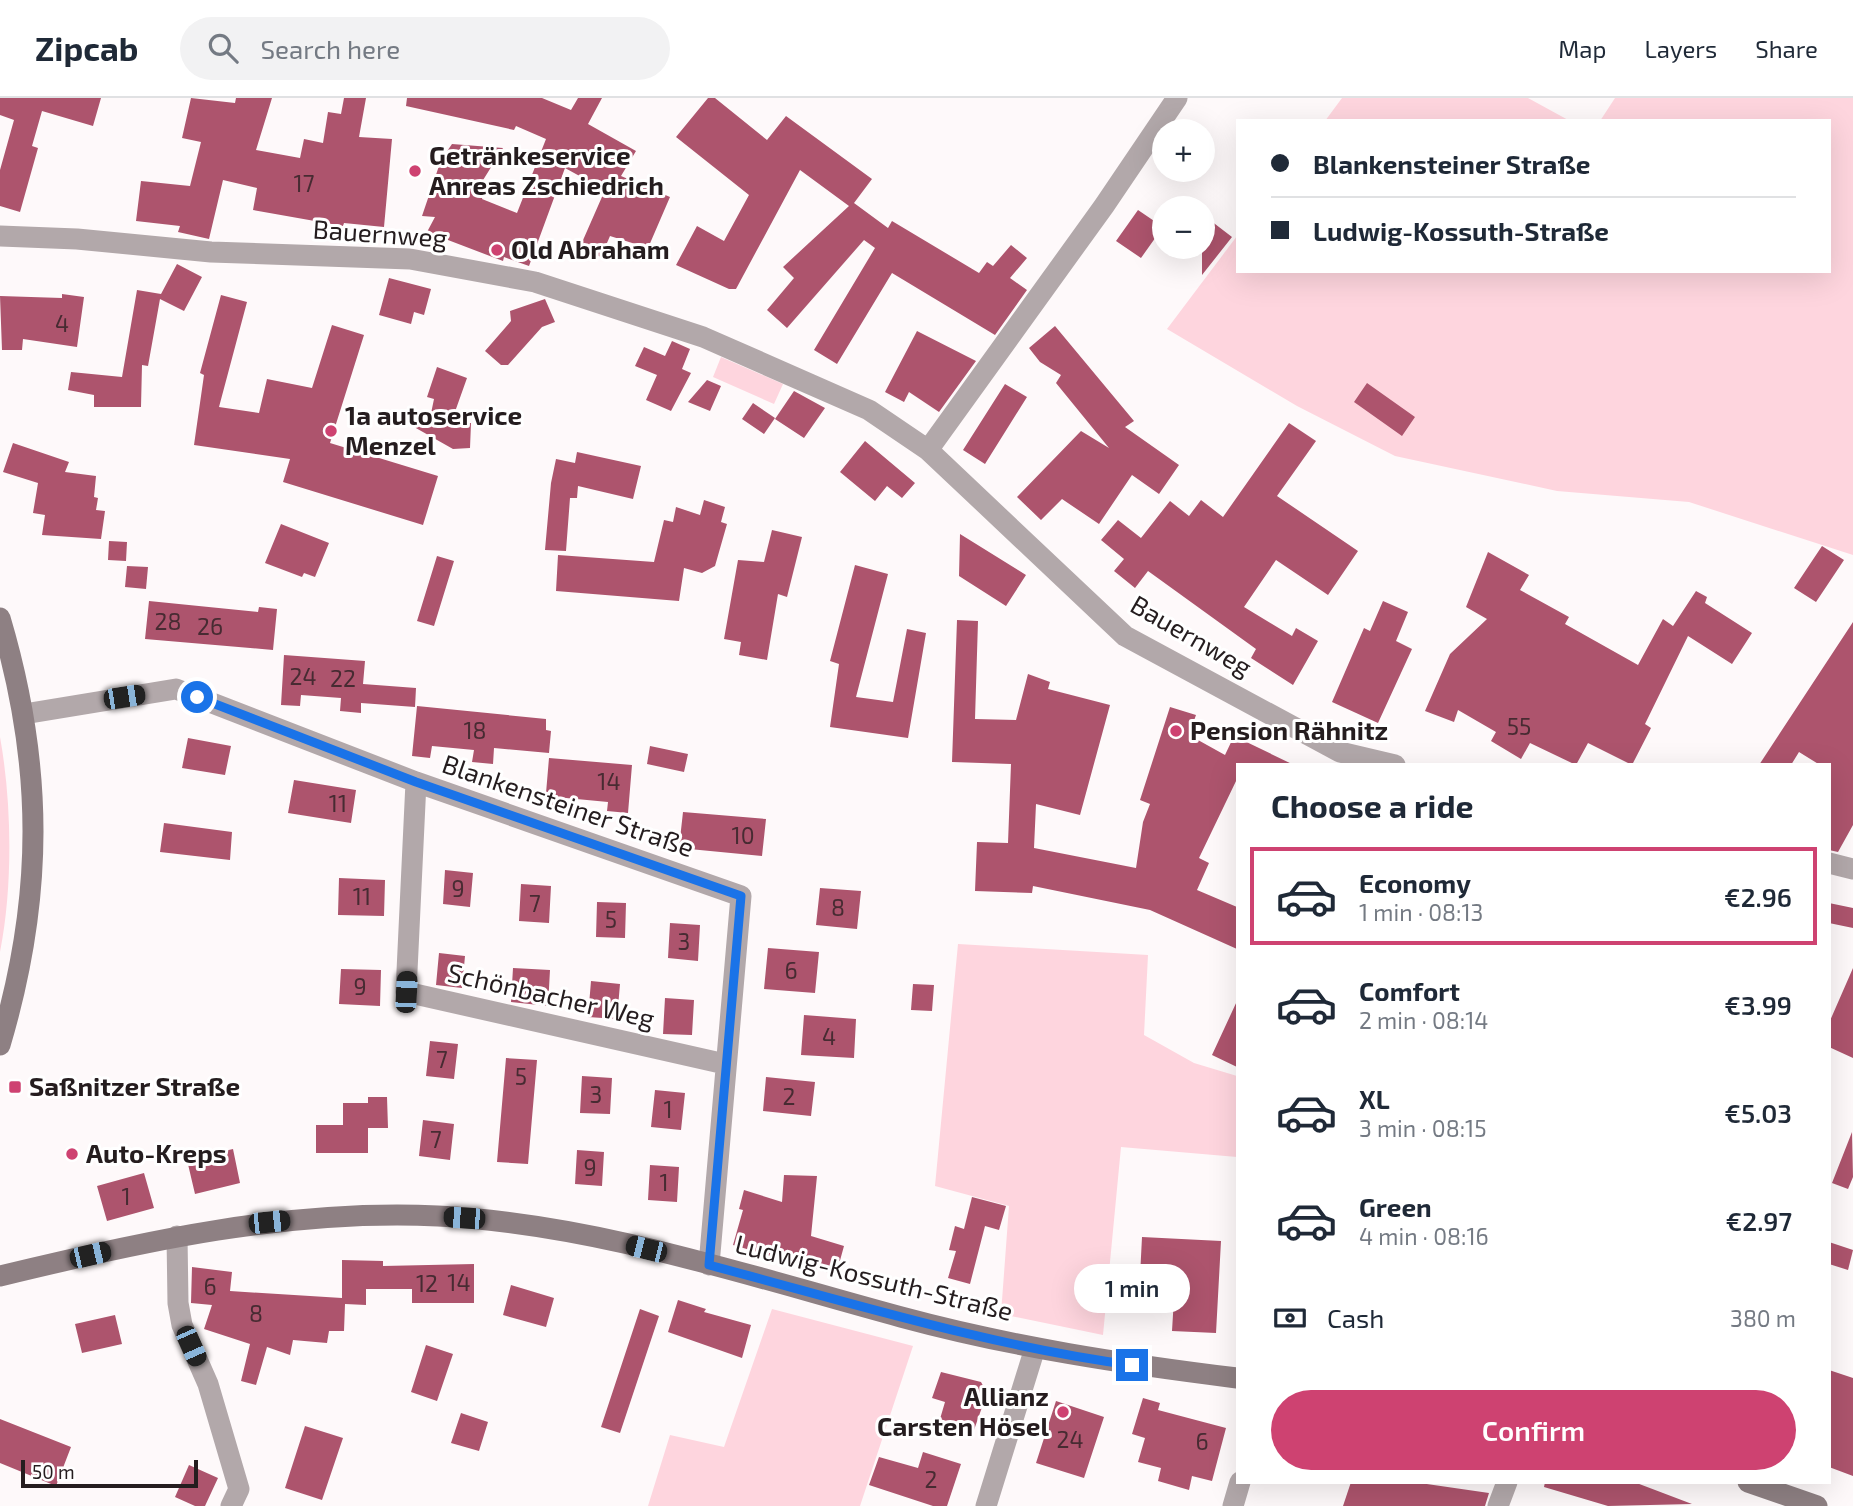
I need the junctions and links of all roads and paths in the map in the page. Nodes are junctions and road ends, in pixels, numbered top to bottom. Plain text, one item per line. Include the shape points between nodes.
1 (1177, 98) edge
2 (0, 236) edge
3 (928, 450) junction
4 (0, 618) edge
5 (24, 714) junction
6 (1339, 758) edge
7 (1379, 763) edge
8 (416, 782) junction
9 (1831, 864) edge
10 (1853, 869) edge
11 (0, 1045) edge
12 (725, 1064) junction
13 (177, 1236) junction
14 (709, 1265) junction
15 (5, 1270) edge
16 (1035, 1348) junction
17 (1236, 1378) edge
18 (1239, 1484) edge
19 (1506, 1484) edge
20 (1754, 1484) edge
21 (232, 1506) edge
22 (986, 1506) edge
23 (1233, 1506) edge
24 (1498, 1506) edge
25 (1817, 1506) edge

1 - 3 street
2 - 3 street, Bauernweg via 211,253 410,259 535,282 703,337 869,410
3 - 6 street, Bauernweg via 1125,636
4 - 5 street
5 - 8 street, Blankensteiner Straße via 176,689
5 - 11 street via 35,807 32,894 22,963
6 - 7 street, Bauernweg
8 - 12 street, Blankensteiner Straße via 741,896
8 - 12 street, Schönbacher Weg via 406,992
9 - 10 street
12 - 14 street, Blankensteiner Straße
13 - 14 street, Ludwig-Kossuth-Straße via 316,1217 439,1216 582,1235
13 - 15 street, Ludwig-Kossuth-Straße
13 - 21 street via 182,1325 208,1384 239,1489
14 - 16 street, Ludwig-Kossuth-Straße
16 - 17 street, Ludwig-Kossuth-Straße
16 - 22 street
18 - 23 street
19 - 24 street
20 - 25 street

